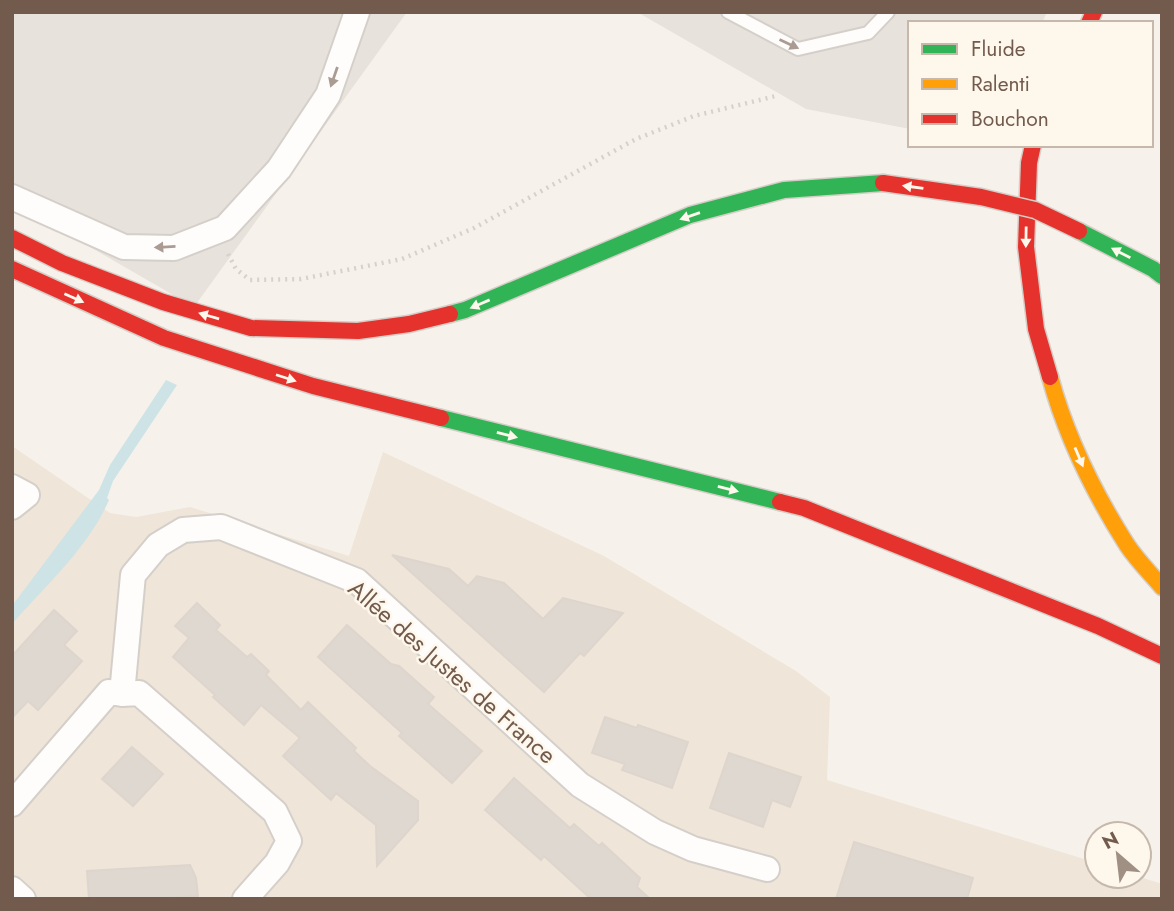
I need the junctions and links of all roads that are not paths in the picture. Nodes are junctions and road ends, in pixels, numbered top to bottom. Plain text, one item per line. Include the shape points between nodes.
1 (357, 12) edge
2 (728, 12) edge
3 (888, 12) edge
4 (1033, 147) edge
5 (12, 197) edge
6 (1050, 202) dead end
7 (12, 238) edge
8 (1052, 240) dead end
9 (12, 269) edge
10 (1162, 276) edge
11 (1162, 587) edge
12 (1162, 656) edge
13 (122, 694) junction
14 (12, 804) edge
15 (767, 869) dead end
16 (12, 889) edge
17 (23, 899) edge
18 (245, 899) edge

1 -> 5 street via 328,95 279,169 225,228 174,248 124,247
2 -> 3 lane via 798,49 867,33
4 -> 11 main road via 1026,247 1036,329 1054,391 1083,467 1128,547
6 - 8 main road
10 -> 7 main road, bridge via 1035,210 885,183 783,190 690,215 465,310 358,331 251,328 163,302 62,263
9 -> 12 main road via 164,338 313,386 804,509
13 - 14 street via 109,692
13 - 15 street, Allée des Justes de France via 133,575 159,545 183,530 221,527 357,582 580,785 644,826 693,849
13 - 18 street via 139,693 275,812 289,841
16 - 17 street

